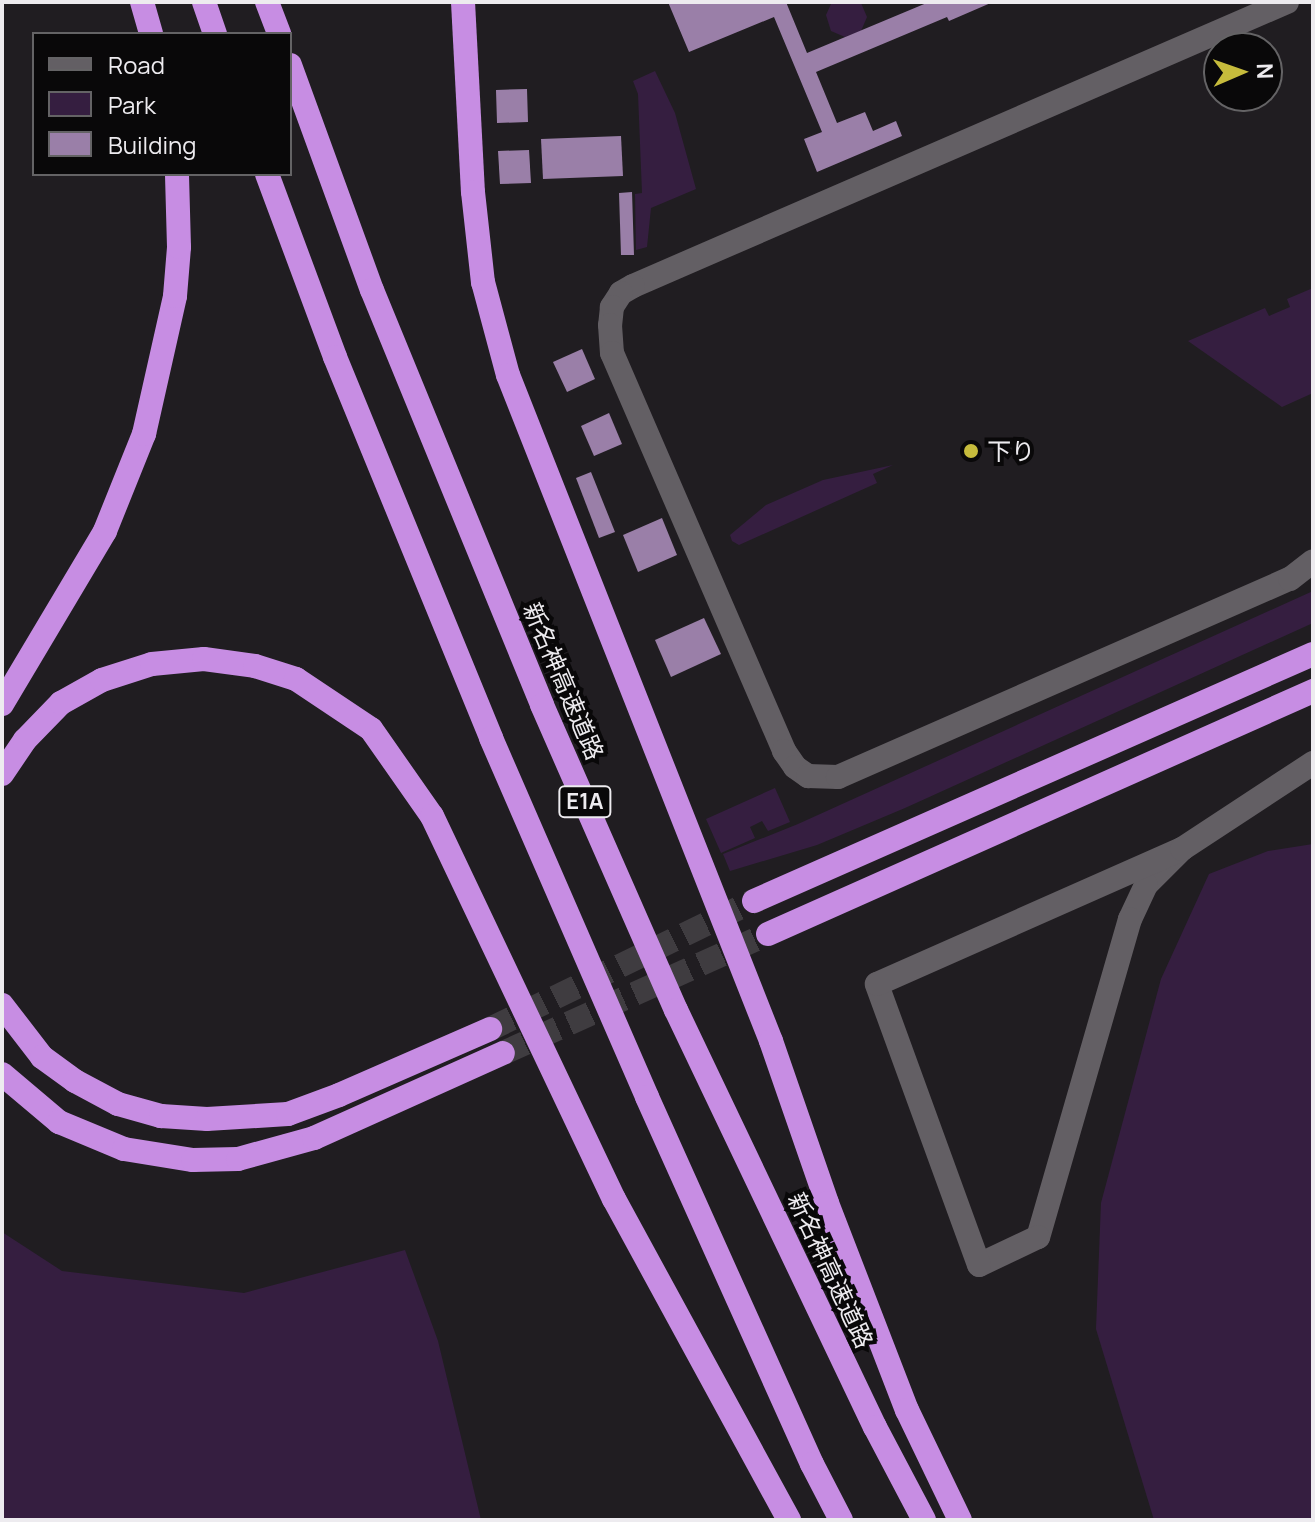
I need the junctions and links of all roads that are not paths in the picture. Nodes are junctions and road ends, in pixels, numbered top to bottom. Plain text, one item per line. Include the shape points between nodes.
1 (142, 2) edge
2 (204, 2) edge
3 (267, 2) edge
4 (463, 2) edge
5 (1287, 2) edge
6 (150, 32) edge
7 (214, 32) edge
8 (278, 32) edge
9 (292, 70) edge
10 (177, 176) edge
11 (268, 176) edge
12 (1313, 561) edge
13 (1313, 654) edge
14 (1313, 691) edge
15 (2, 704) edge
16 (1313, 763) edge
17 (2, 774) edge
18 (1182, 849) junction
19 (754, 901) tunnel mouth
20 (768, 934) tunnel mouth
21 (2, 1005) edge
22 (490, 1029) tunnel mouth
23 (503, 1053) tunnel mouth
24 (2, 1074) edge
25 (789, 1520) edge
26 (841, 1520) edge
27 (924, 1520) edge
28 (960, 1520) edge

1 - 6 highway
2 - 7 highway
3 - 8 highway
4 - 28 highway via 483,282 508,375 771,1041 907,1410
5 - 12 street via 633,286 612,307 610,325 612,353 784,751 808,776 838,777 1290,579
9 - 27 highway, 新名神高速道路 / E1A via 372,290 542,705 676,1010
10 - 15 highway via 175,296 144,434 105,531
11 - 26 highway, E1A via 335,357 491,738 647,1097
13 - 19 highway
14 - 20 highway
16 - 18 street
17 - 25 highway via 25,740 61,703 102,680 152,664 204,659 269,670 296,679 371,729 432,816 614,1199
18 - 18 street via 1146,885 1130,919 1038,1237 979,1265 877,984
21 - 22 highway via 42,1057 75,1081 118,1104 161,1116 207,1119 288,1114
23 - 24 highway via 314,1138 238,1159 193,1160 124,1149 59,1122

